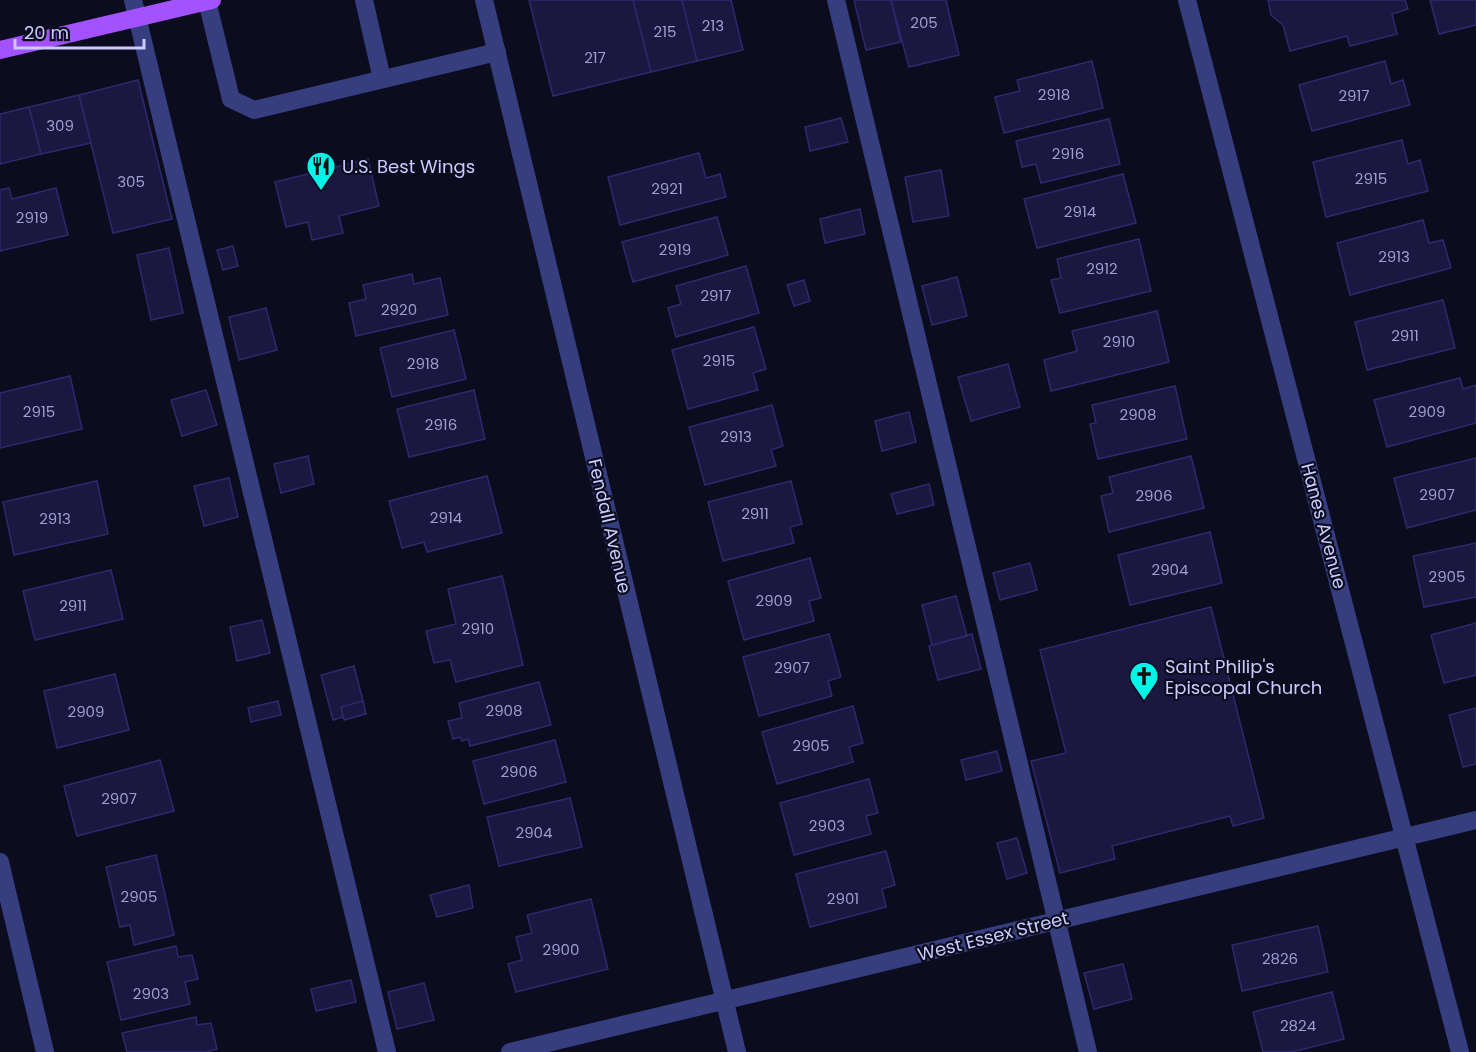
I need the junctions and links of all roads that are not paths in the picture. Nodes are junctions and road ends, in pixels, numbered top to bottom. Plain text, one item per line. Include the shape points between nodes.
1 (364, 0) edge
2 (484, 0) edge
3 (836, 0) edge
4 (1187, 0) edge
5 (210, 1) edge
6 (135, 9) edge
7 (0, 50) edge
8 (497, 52) junction
9 (382, 79) junction
10 (1476, 820) edge
11 (1405, 837) junction
12 (0, 862) edge
13 (1056, 921) junction
14 (724, 1002) junction
15 (45, 1052) edge
16 (387, 1052) edge
17 (510, 1052) edge
18 (736, 1052) edge
19 (1088, 1052) edge
20 (1460, 1052) edge

1 - 9 street
2 - 8 street, Fendall Avenue
3 - 13 street
4 - 11 street, Hanes Avenue
5 - 6 main road
5 - 9 street via 231,99 238,103 254,110
6 - 7 main road
6 - 16 street
8 - 9 street
8 - 14 street, Fendall Avenue
10 - 11 street, West Essex Street
11 - 13 street, West Essex Street
11 - 20 street, Hanes Avenue
12 - 15 street
13 - 14 street, West Essex Street
13 - 19 street
14 - 17 street, West Essex Street
14 - 18 street, Fendall Avenue

